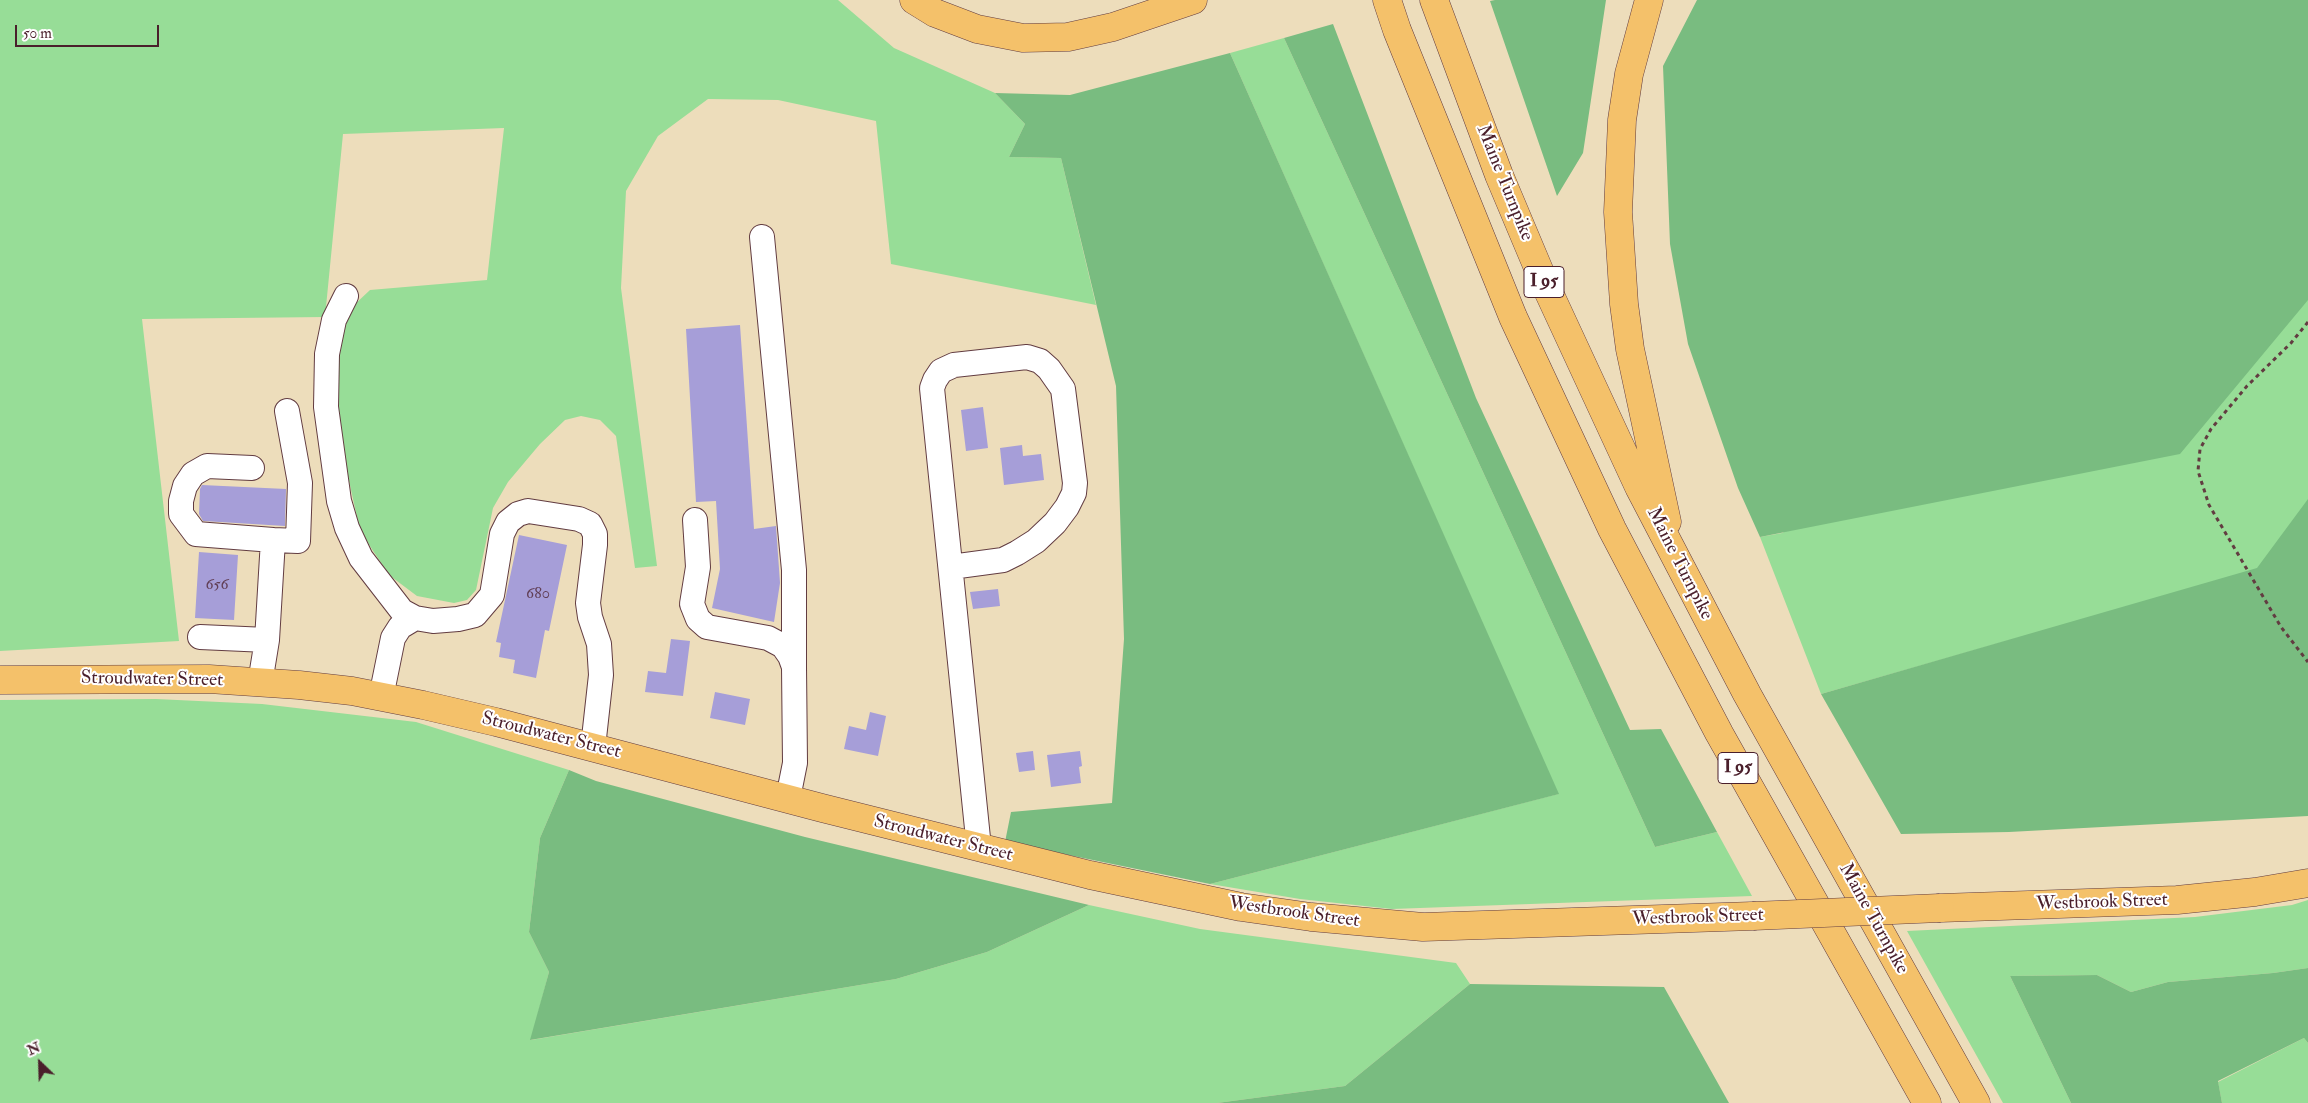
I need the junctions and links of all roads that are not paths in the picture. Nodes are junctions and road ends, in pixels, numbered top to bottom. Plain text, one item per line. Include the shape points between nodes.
1 (914, 0) edge
2 (945, 0) edge
3 (1146, 0) edge
4 (1193, 0) edge
5 (1368, 0) edge
6 (1387, 0) edge
7 (1434, 0) edge
8 (1649, 0) edge
9 (1397, 30) junction
10 (762, 237) dead end
11 (346, 296) dead end
12 (287, 411) dead end
13 (252, 468) dead end
14 (695, 520) dead end
15 (272, 540) junction
16 (1674, 556) junction
17 (951, 567) junction
18 (415, 618) junction
19 (200, 637) dead end
20 (267, 640) junction
21 (794, 667) junction
22 (0, 680) edge
23 (260, 683) junction
24 (381, 697) junction
25 (593, 747) junction
26 (788, 798) junction
27 (979, 848) junction
28 (1090, 875) joint
29 (2308, 883) edge
30 (1927, 1103) edge
31 (1976, 1103) edge

1 - 4 main road via 935,13 977,29 1023,38 1068,37 1113,27
2 - 3 main road via 996,18 1043,23 1089,18
5 - 9 main road via 1372,11
6 - 9 main road, I 95
7 - 16 main road, Maine Turnpike / I 95 via 1499,175 1544,282
8 - 16 main road via 1629,74 1622,120 1618,231 1630,349
9 - 30 main road, I 95 via 1513,317 1612,529 1719,733
10 - 21 lane via 794,570
11 - 18 lane via 334,320 327,354 326,407 339,501 361,558 402,611
12 - 15 lane via 300,483 298,541
13 - 15 lane via 207,466 193,474 185,486 181,514 196,534
14 - 21 lane via 698,567 692,604 698,619 707,627 768,638 783,646
15 - 20 lane
16 - 31 main road, Maine Turnpike / I 95 via 1747,694
17 - 17 lane via 932,388 935,380 941,371 954,365 1027,357 1040,360 1063,390 1074,493 1055,523 1017,553 1003,560
17 - 27 lane
18 - 24 lane via 400,627 393,638
18 - 25 lane via 434,621 458,619 475,615 486,604 492,595 502,534 508,522 518,514 528,511 579,519 590,524 595,534 595,545 588,603 599,644 601,675
19 - 20 lane
20 - 23 lane
21 - 26 lane via 795,763
22 - 23 main road, Stroudwater Street via 138,678
23 - 24 main road, Stroudwater Street via 343,690
24 - 25 main road, Stroudwater Street
25 - 26 main road, Stroudwater Street
26 - 27 main road, Stroudwater Street
27 - 28 main road, Stroudwater Street
28 - 29 main road, Westbrook Street, bridge via 1241,907 1423,927 2177,900

